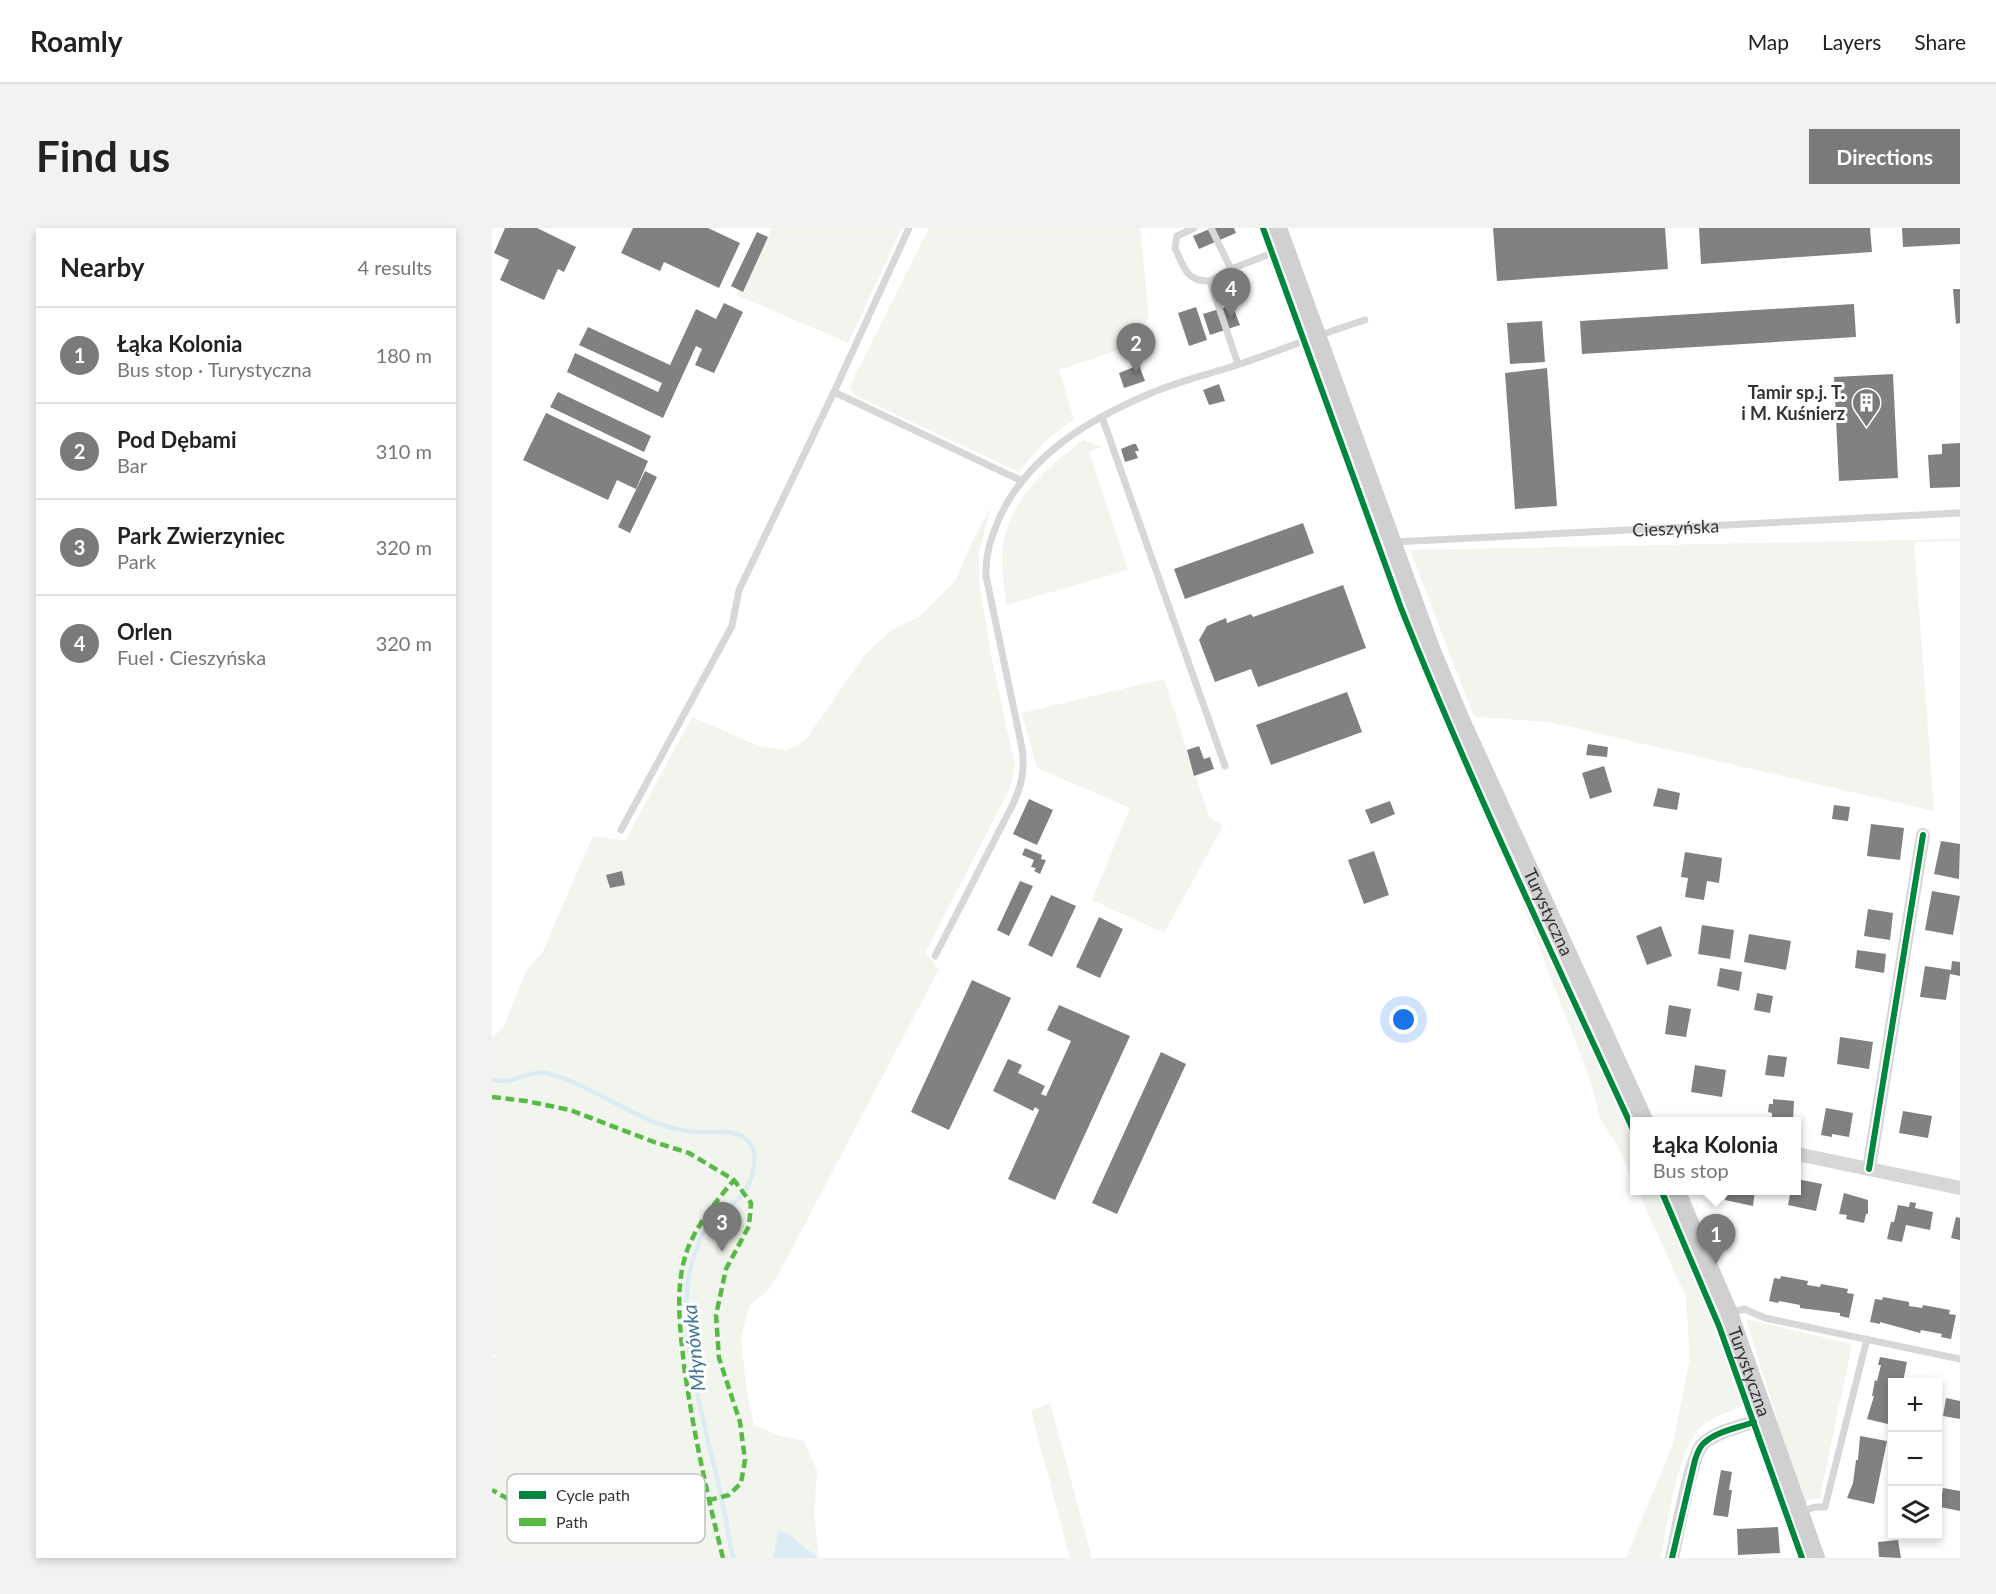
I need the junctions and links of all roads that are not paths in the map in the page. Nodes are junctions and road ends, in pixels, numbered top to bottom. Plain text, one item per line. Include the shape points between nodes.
1 (909, 228) edge
2 (1194, 228) edge
3 (1211, 228) edge
4 (1278, 228) edge
5 (1285, 249) junction
6 (1231, 269) junction
7 (1210, 281) junction
8 (1365, 320) dead end
9 (1317, 337) junction
10 (1238, 364) junction
11 (834, 392) junction
12 (1102, 417) junction
13 (1022, 481) junction
14 (1960, 513) edge
15 (1392, 543) junction
16 (1225, 766) dead end
17 (621, 830) dead end
18 (1923, 835) dead end
19 (935, 956) dead end
20 (1643, 1117) edge
21 (1801, 1155) edge
22 (1869, 1169) junction
23 (1960, 1188) edge
24 (1678, 1195) edge
25 (1729, 1313) junction
26 (1867, 1339) junction
27 (1960, 1359) edge
28 (1767, 1418) junction
29 (1800, 1512) junction
30 (1672, 1558) edge
31 (1816, 1558) edge

1 - 11 lane
2 - 7 lane via 1177,236 1174,248 1191,278
3 - 6 lane
4 - 5 main road
5 - 6 lane
5 - 9 main road
6 - 7 lane
7 - 10 lane
8 - 9 lane
9 - 10 lane
9 - 15 main road
10 - 12 lane via 1150,393
11 - 13 lane
11 - 17 lane via 739,590 732,626
12 - 13 lane via 1051,450
12 - 16 lane
13 - 19 lane via 1006,503 985,563 1022,748 1023,777
14 - 15 lane, Cieszyńska
15 - 20 main road, Turystyczna via 1454,704
18 - 22 street
21 - 22 street
22 - 23 street
24 - 25 main road, Turystyczna
25 - 26 lane via 1744,1309 1765,1318
25 - 28 main road, Turystyczna
26 - 27 lane
26 - 29 lane via 1825,1507
28 - 29 main road, Turystyczna
28 - 30 street via 1703,1444 1695,1460
29 - 31 main road, Turystyczna

